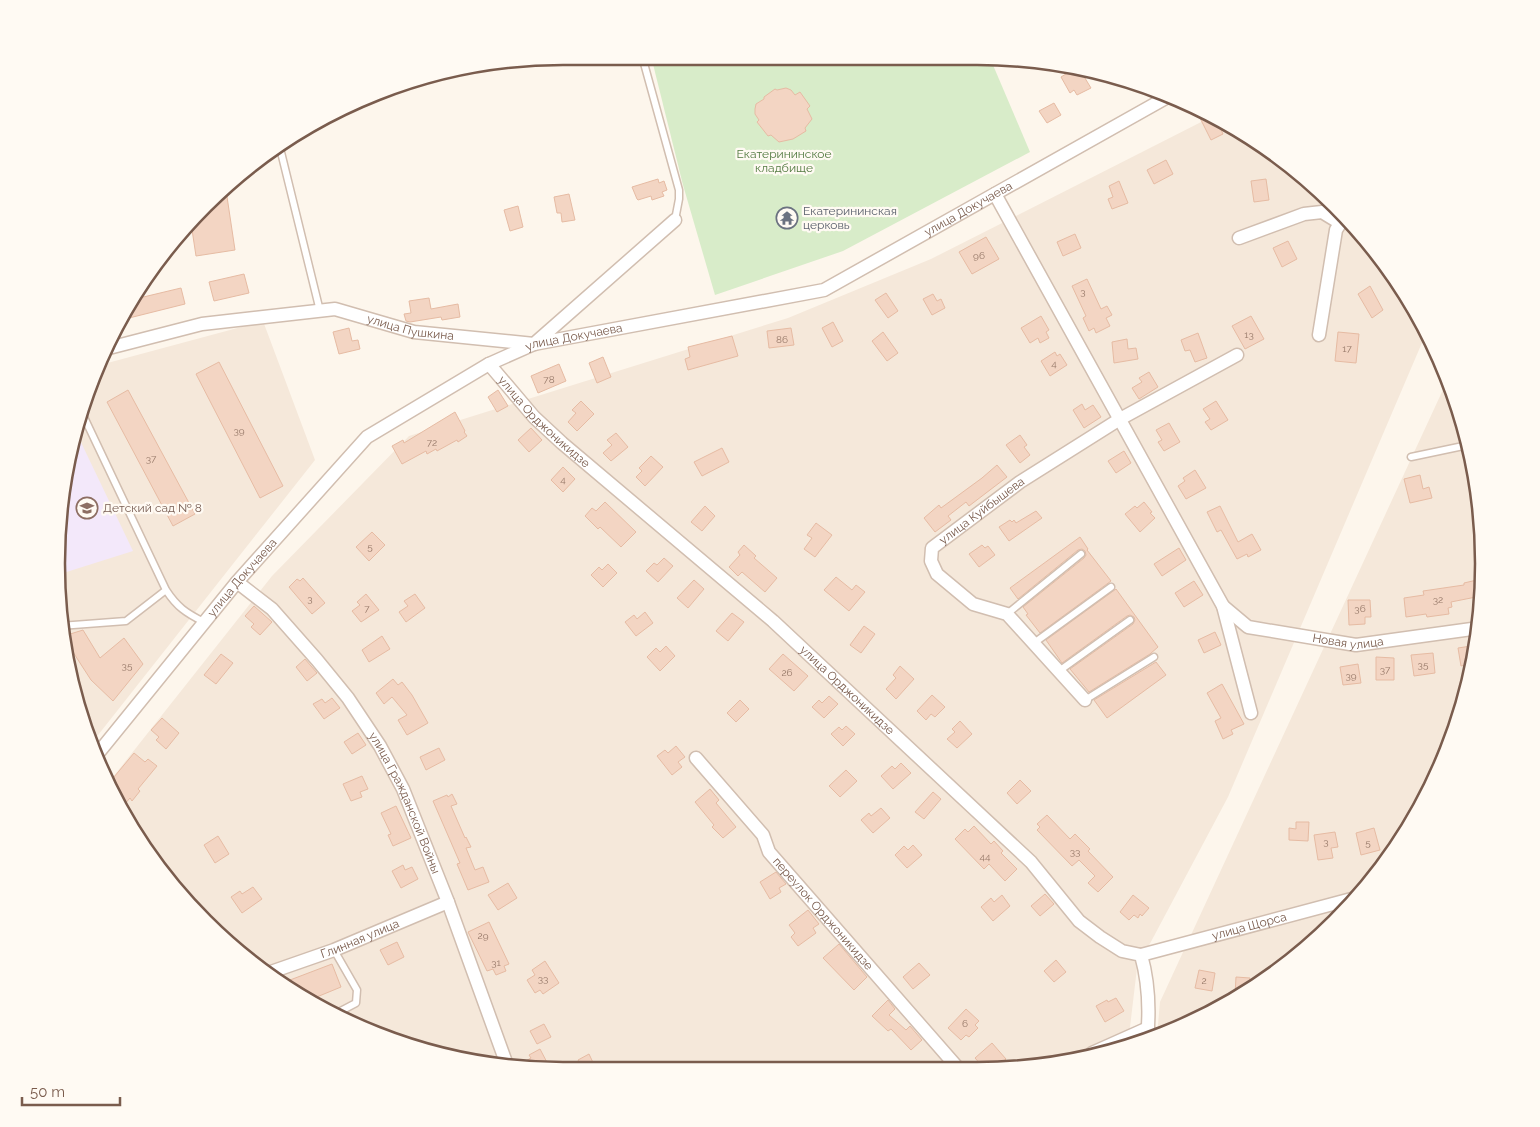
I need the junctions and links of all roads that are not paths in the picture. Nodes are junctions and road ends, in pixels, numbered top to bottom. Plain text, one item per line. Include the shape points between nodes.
1 (644, 65) edge
2 (1158, 99) edge
3 (281, 153) edge
4 (995, 194) junction
5 (1334, 217) edge
6 (675, 220) joint
7 (1340, 223) edge
8 (1239, 238) dead end
9 (320, 311) junction
10 (1320, 335) dead end
11 (534, 344) junction
12 (114, 347) edge
13 (1237, 355) dead end
14 (489, 364) junction
15 (1120, 419) junction
16 (86, 421) edge
17 (1461, 446) edge
18 (1411, 457) dead end
19 (1081, 554) dead end
20 (237, 582) junction
21 (1111, 587) dead end
22 (166, 590) junction
23 (1223, 606) junction
24 (1007, 614) junction
25 (1130, 620) dead end
26 (204, 622) junction
27 (69, 625) edge
28 (1471, 629) edge
29 (1034, 643) junction
30 (1154, 657) dead end
31 (1059, 671) junction
32 (1085, 700) joint
33 (1251, 713) dead end
34 (101, 750) edge
35 (696, 758) dead end
36 (1342, 901) edge
37 (448, 902) junction
38 (334, 950) junction
39 (1141, 955) junction
40 (276, 970) edge
41 (344, 1011) edge
42 (1147, 1032) edge
43 (505, 1059) edge
44 (953, 1062) edge

1 - 6 lane via 679,190
2 - 4 street, улица Докучаева
3 - 9 lane
4 - 11 street, улица Докучаева via 824,290
4 - 15 street
5 - 8 street via 1322,212 1304,214
6 - 11 street
7 - 10 street via 1336,230
9 - 11 street, улица Пушкина via 336,309 414,332
9 - 12 street, улица Пушкина via 202,324
11 - 14 street, улица Докучаева
13 - 15 street, улица Куйбышева
14 - 20 street, улица Докучаева via 367,437
14 - 39 street, улица Орджоникидзе via 534,417 562,443 773,621 1031,862 1079,921 1122,951
15 - 23 street
15 - 24 street, улица Куйбышева via 1020,482 932,548 930,560 937,574 973,604
16 - 22 lane
17 - 18 lane
19 - 24 lane
20 - 26 street, улица Докучаева
20 - 37 street, улица Гражданской Войны via 272,609 317,660 380,746 403,789
21 - 29 lane
22 - 26 lane via 187,614
22 - 27 lane via 126,621
23 - 28 street, Новая улица via 1248,626 1356,645
23 - 33 street
24 - 29 street
25 - 31 lane
26 - 34 street, улица Докучаева
29 - 31 street
30 - 32 lane
31 - 32 street
35 - 44 street, переулок Орджоникидзе via 762,834 770,852
36 - 39 street, улица Щорса
37 - 38 street, Глинная улица
37 - 43 street, улица Гражданской Войны
38 - 40 street, Глинная улица
38 - 41 lane via 357,990 356,1003
39 - 42 street via 1147,976

